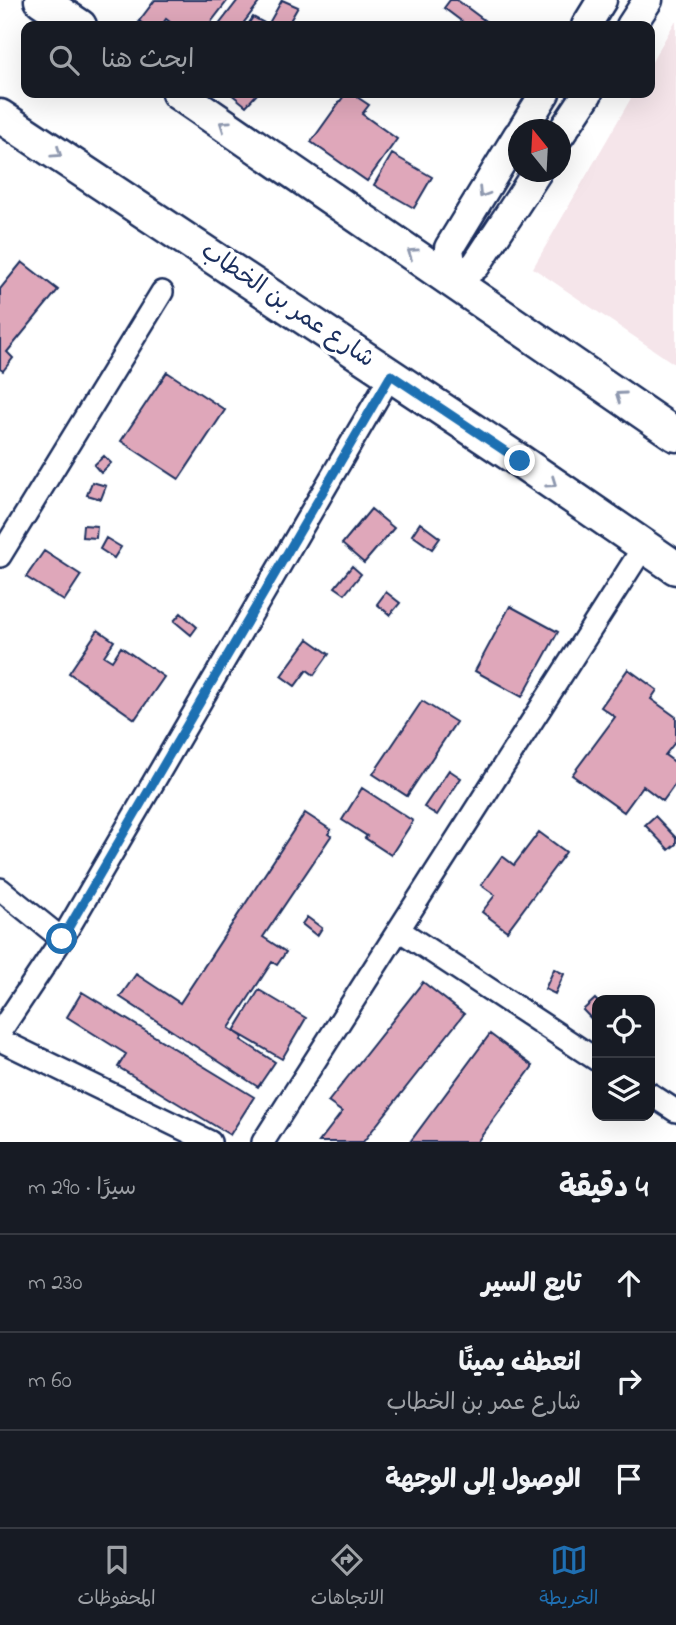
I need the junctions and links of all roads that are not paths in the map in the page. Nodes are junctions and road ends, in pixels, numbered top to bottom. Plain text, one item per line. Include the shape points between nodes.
1 (41, 0) edge
2 (602, 0) edge
3 (648, 0) edge
4 (72, 21) edge
5 (589, 21) edge
6 (634, 21) edge
7 (185, 98) edge
8 (542, 98) edge
9 (585, 98) edge
10 (0, 116) edge
11 (529, 119) edge
12 (571, 119) edge
13 (508, 153) edge
14 (530, 182) edge
15 (453, 281) junction
16 (162, 292) dead end
17 (391, 375) junction
18 (676, 435) edge
19 (644, 546) junction
20 (1, 552) edge
21 (676, 568) edge
22 (0, 888) edge
23 (398, 930) junction
24 (62, 939) junction
25 (0, 1032) edge
26 (0, 1040) edge
27 (594, 1058) edge
28 (655, 1097) edge
29 (676, 1111) edge
30 (210, 1142) edge
31 (263, 1142) edge

1 - 4 main road
2 - 5 street
3 - 6 street
15 -> 7 main road
8 - 11 street
9 - 12 street
10 -> 17 main road, شارع عمر بن الخطاب
13 -> 15 street via 449,248
14 - 15 street via 476,265
18 -> 15 main road
16 - 20 street
17 -> 19 main road, شارع عمر بن الخطاب
17 - 24 street
19 - 21 main road, شارع عمر بن الخطاب
19 - 23 street
22 - 24 street
23 - 27 street
23 - 31 street
24 - 25 street
26 - 30 street
28 - 29 street

